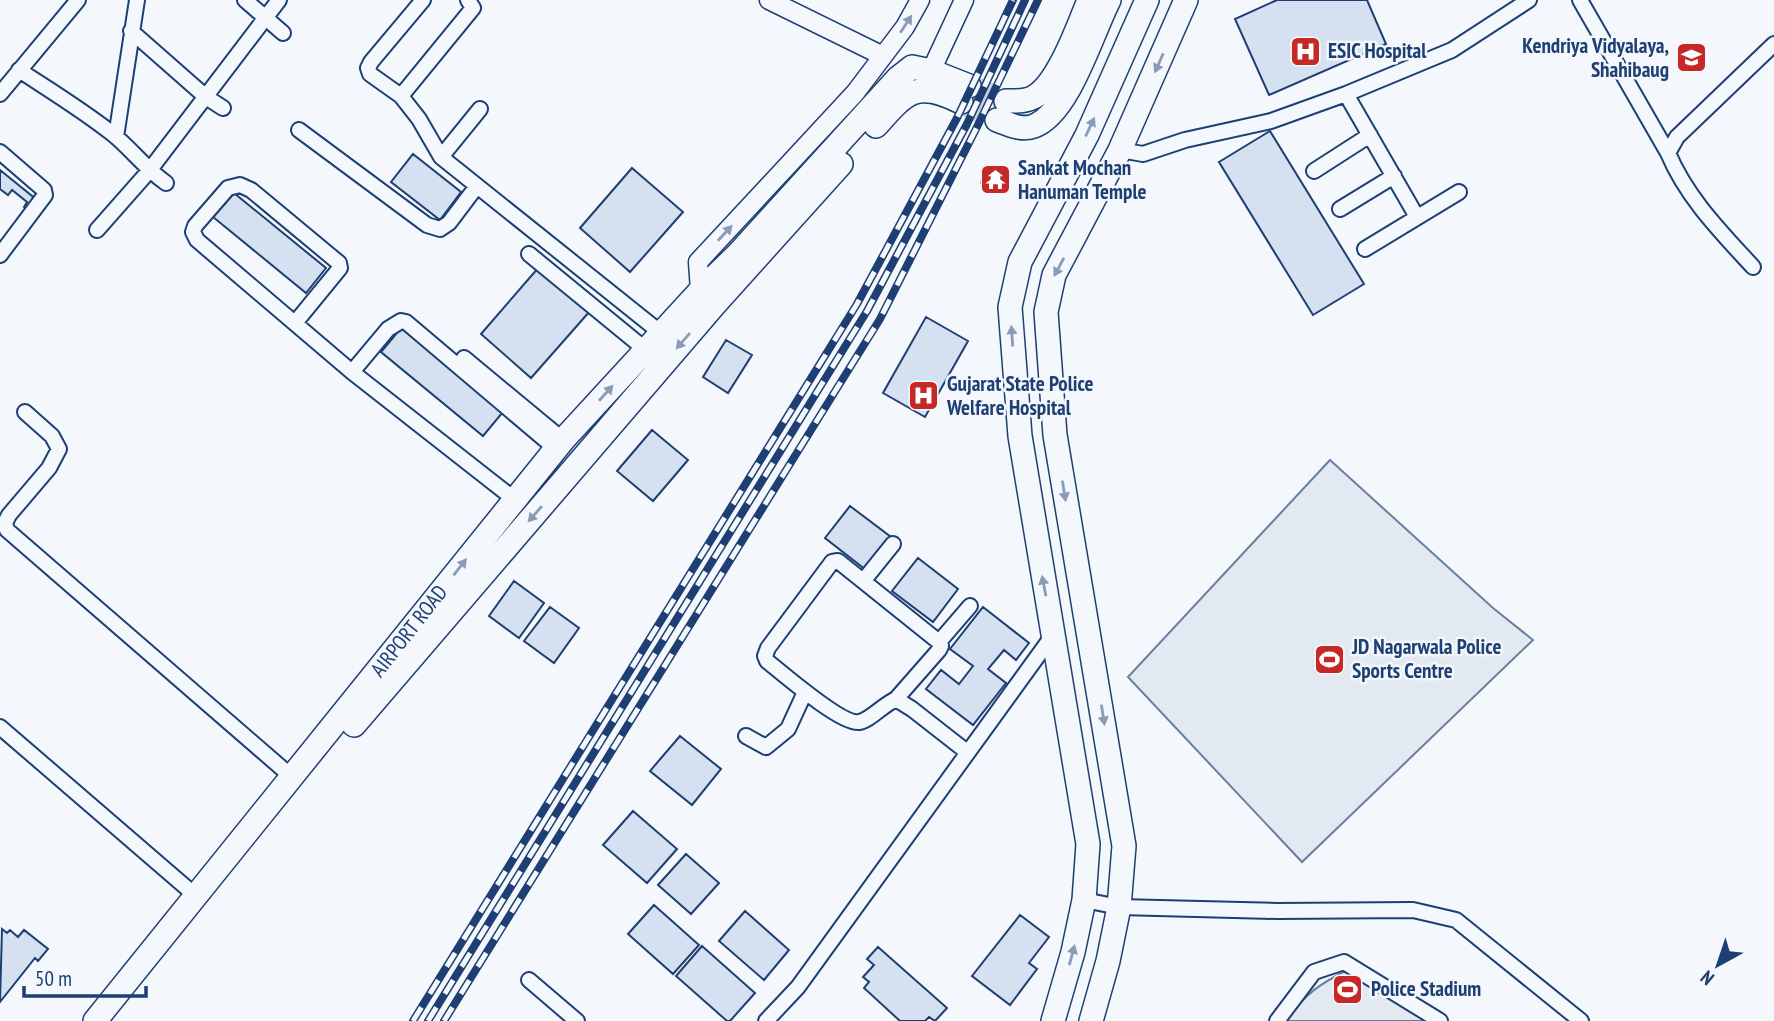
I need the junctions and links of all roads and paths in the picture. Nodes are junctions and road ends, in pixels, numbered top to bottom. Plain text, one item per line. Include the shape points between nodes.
1 (78, 0) edge
2 (137, 0) edge
3 (245, 0) edge
4 (279, 0) edge
5 (423, 0) edge
6 (468, 0) edge
7 (769, 0) edge
8 (920, 0) edge
9 (964, 0) edge
10 (1089, 0) edge
11 (1109, 0) edge
12 (1147, 0) edge
13 (1186, 0) edge
14 (1529, 0) edge
15 (1580, 0) edge
16 (265, 18) junction
17 (131, 31) junction
18 (283, 33) dead end
19 (1774, 44) edge
20 (883, 56) junction
21 (19, 70) junction
22 (931, 71) junction
23 (2, 89) edge
24 (1346, 94) junction
25 (401, 96) junction
26 (206, 97) junction
27 (223, 108) dead end
28 (480, 108) dead end
29 (299, 130) dead end
30 (1370, 135) junction
31 (116, 137) junction
32 (1120, 150) junction
33 (0, 152) edge
34 (1668, 153) junction
35 (441, 157) junction
36 (149, 171) junction
37 (1314, 171) dead end
38 (1394, 176) junction
39 (166, 183) dead end
40 (477, 186) junction
41 (1459, 191) dead end
42 (1340, 209) dead end
43 (1417, 217) junction
44 (97, 230) dead end
45 (1365, 248) dead end
46 (529, 254) dead end
47 (0, 255) edge
48 (741, 263) junction
49 (1753, 267) dead end
50 (707, 297) junction
51 (295, 323) junction
52 (653, 342) junction
53 (464, 358) dead end
54 (352, 372) junction
55 (25, 412) dead end
56 (560, 444) junction
57 (514, 499) junction
58 (893, 544) dead end
59 (864, 580) junction
60 (970, 606) dead end
61 (1053, 635) junction
62 (939, 642) junction
63 (805, 692) junction
64 (896, 699) junction
65 (0, 727) edge
66 (746, 736) dead end
67 (967, 752) junction
68 (292, 777) junction
69 (196, 896) junction
70 (1084, 900) junction
71 (1119, 907) junction
72 (529, 980) dead end
73 (95, 1021) edge
74 (114, 1021) edge
75 (577, 1021) edge
76 (766, 1021) edge
77 (1053, 1021) edge
78 (1091, 1021) edge
79 (1277, 1021) edge
80 (1440, 1021) edge
81 (1581, 1021) edge

1 - 21 street
2 - 17 street
3 - 16 street
4 - 16 street
5 - 25 street via 368,68
6 - 25 street via 473,8
7 - 20 street
20 -> 8 street
9 - 22 street
10 - 11 main road via 1062,64 1045,87 1037,96 1002,111 1020,128 1033,127 1059,106
61 -> 12 main road via 1020,436 1010,307 1020,262 1087,135
13 -> 32 main road
14 - 24 street via 1452,50
15 - 34 street
16 - 18 street
16 - 26 street
17 - 26 street
17 - 31 street
19 - 34 street via 1676,137
50 -> 20 street via 698,262 855,93
21 - 23 street
21 - 31 street
22 - 48 main road via 912,67 898,78
22 - 48 main road via 965,94 917,90 894,105
24 - 30 street
24 - 32 street via 1271,121 1143,154
25 - 35 street
26 - 27 street
26 - 36 street
28 - 35 street
29 - 40 street via 427,225 440,229 449,223
30 - 37 street
30 - 38 street
31 - 36 street
32 -> 71 main road via 1054,275 1046,312 1055,435 1124,846
33 - 47 street via 45,195
34 - 49 street via 1676,173 1710,221
35 - 40 street
36 - 39 street
36 - 44 street
38 - 42 street
38 - 43 street
40 - 52 street
41 - 43 street
43 - 45 street
46 - 52 street
48 - 50 main road, AIRPORT ROAD
50 - 52 main road, AIRPORT ROAD
50 -> 74 main road, AIRPORT ROAD
51 - 51 street via 193,232 228,188 240,185 251,190 340,263
51 - 54 street
56 -> 52 main road, AIRPORT ROAD
53 - 56 street
54 - 56 street via 388,329 406,322
54 - 57 street
55 - 68 street via 60,449 9,515 7,530
56 - 57 main road, AIRPORT ROAD
68 -> 57 main road, AIRPORT ROAD
58 - 59 street
59 - 62 street
59 - 63 street via 844,563 832,562 768,648 767,661
60 - 62 street
61 - 67 street
61 - 70 main road via 1088,844
62 - 64 street via 939,650
63 - 64 street via 858,723
63 - 66 street via 788,729 766,747
64 - 67 street
65 - 69 street
67 - 76 street via 798,987
68 - 69 main road, AIRPORT ROAD
69 - 73 main road, AIRPORT ROAD
70 - 71 street
77 -> 70 main road
71 - 78 main road
71 - 81 street via 1413,910 1456,920
72 - 75 street
79 - 80 street via 1314,972 1344,962

